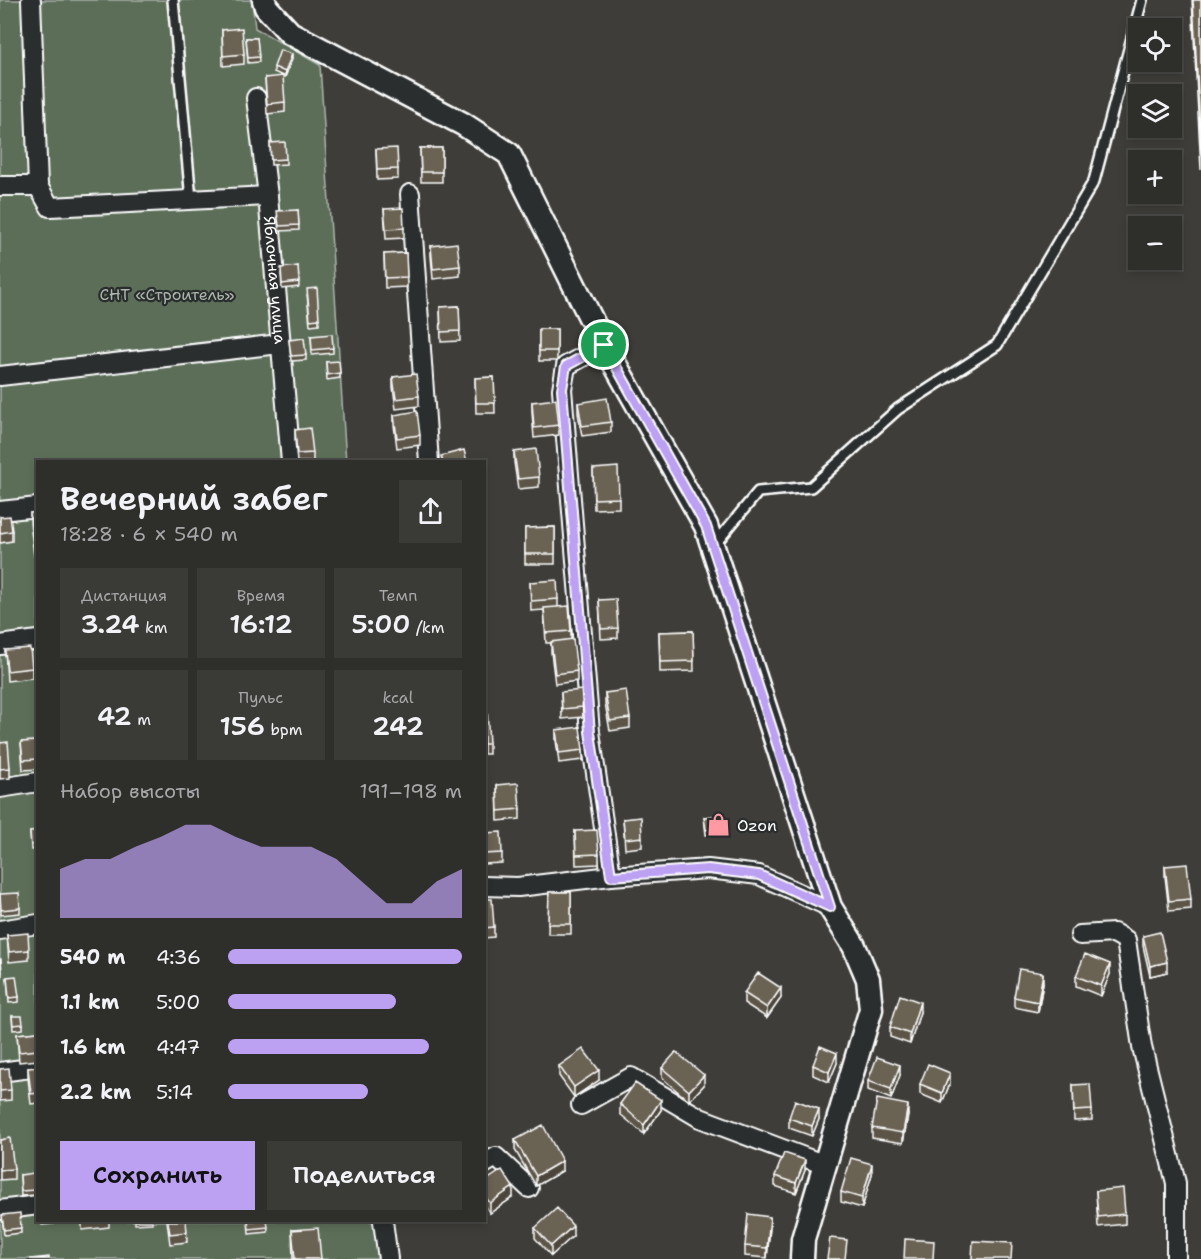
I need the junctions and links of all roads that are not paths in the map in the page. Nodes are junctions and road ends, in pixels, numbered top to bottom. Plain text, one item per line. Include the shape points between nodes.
1 (31, 0) edge
2 (173, 0) edge
3 (264, 0) edge
4 (1142, 0) edge
5 (256, 98) dead end
6 (0, 186) edge
7 (38, 186) junction
8 (410, 194) dead end
9 (268, 196) junction
10 (191, 200) junction
11 (280, 344) junction
12 (604, 345) junction
13 (0, 376) edge
14 (291, 460) edge
15 (429, 460) edge
16 (36, 507) edge
17 (0, 511) edge
18 (713, 547) junction
19 (36, 640) edge
20 (0, 645) edge
21 (36, 782) edge
22 (0, 788) edge
23 (611, 876) junction
24 (486, 886) edge
25 (830, 907) junction
26 (36, 924) edge
27 (0, 930) edge
28 (1080, 935) dead end
29 (36, 1067) edge
30 (0, 1071) edge
31 (581, 1105) dead end
32 (486, 1163) edge
33 (825, 1165) junction
34 (529, 1188) dead end
35 (36, 1205) edge
36 (0, 1210) edge
37 (384, 1222) edge
38 (387, 1259) edge
39 (802, 1259) edge
40 (1176, 1259) edge

1 - 7 street
2 - 10 lane
3 - 12 street via 290,33 463,124 509,154
4 - 18 lane via 1094,181 997,345 898,409 811,486 758,492
5 - 9 street, Яблочная улица
6 - 7 street
7 - 10 street via 50,207
8 - 15 street
9 - 10 street
9 - 11 street, Яблочная улица
11 - 13 street
11 - 14 street, Яблочная улица
12 - 18 street via 706,526
12 - 23 street via 566,366 562,389 590,732
16 - 17 street
18 - 25 street
19 - 20 street
21 - 22 street
23 - 24 street via 518,887
23 - 25 street via 708,869 759,875
25 - 33 street via 854,946 868,979 871,1009
26 - 27 street
28 - 40 street via 1114,933 1126,940 1142,1047 1176,1183
29 - 30 street
31 - 33 street via 631,1077 700,1118
32 - 34 street via 496,1157
33 - 39 street via 803,1239
35 - 36 street
37 - 38 street

